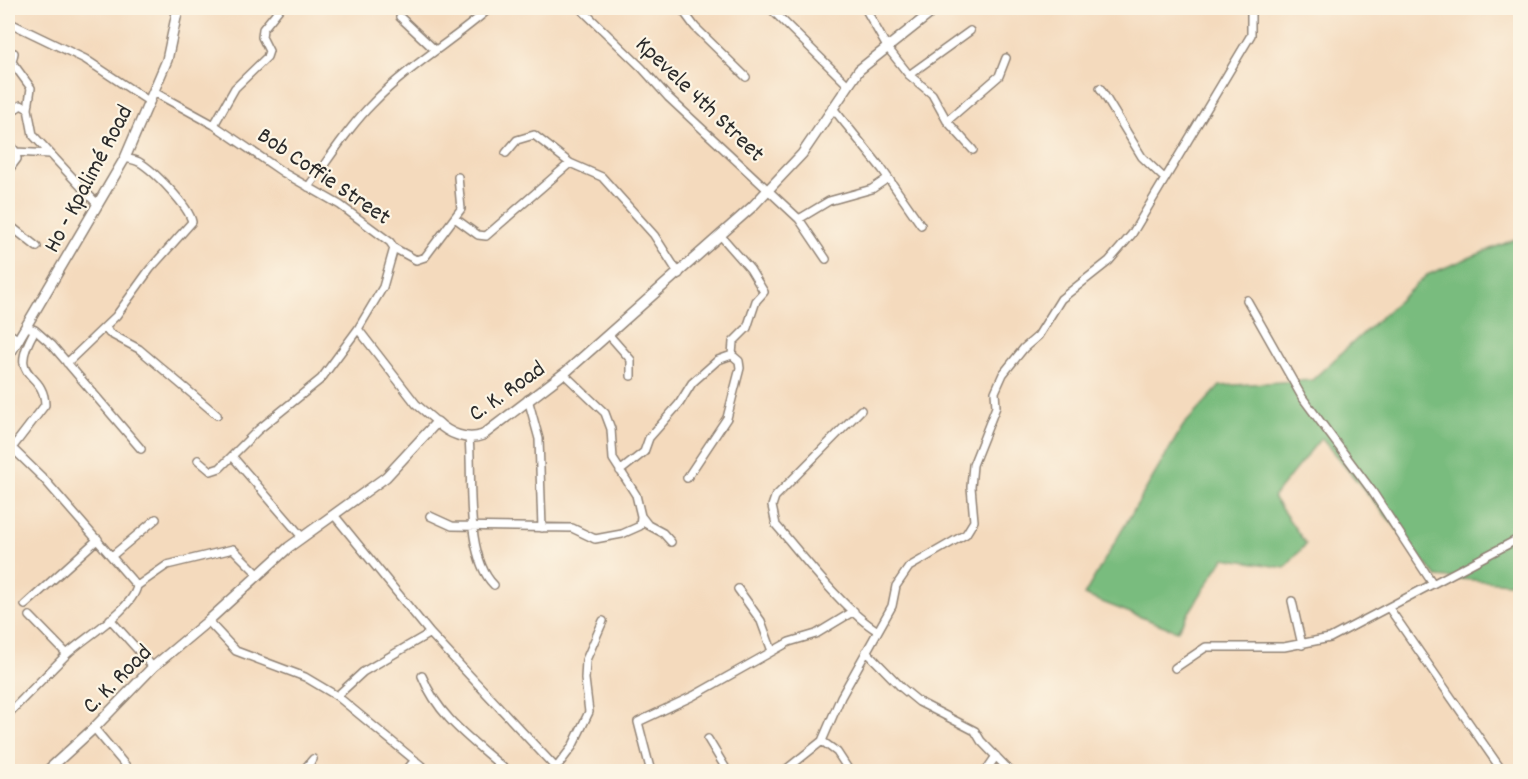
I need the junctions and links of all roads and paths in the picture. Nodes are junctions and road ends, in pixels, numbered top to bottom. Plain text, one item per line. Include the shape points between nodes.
1 (178, 8) edge
2 (280, 8) edge
3 (490, 8) edge
4 (580, 8) edge
5 (681, 8) edge
6 (770, 8) edge
7 (865, 8) edge
8 (937, 8) edge
9 (1251, 8) edge
10 (400, 17) dead end
11 (8, 21) edge
12 (970, 31) dead end
13 (887, 47) junction
14 (435, 50) junction
15 (14, 53) dead end
16 (1006, 58) dead end
17 (909, 75) junction
18 (746, 77) dead end
19 (847, 84) junction
20 (1100, 88) dead end
21 (154, 92) junction
22 (150, 102) junction
23 (832, 107) junction
24 (28, 109) junction
25 (8, 114) edge
26 (947, 121) junction
27 (214, 125) junction
28 (8, 141) edge
29 (973, 150) dead end
30 (16, 152) junction
31 (506, 153) dead end
32 (50, 154) junction
33 (125, 158) junction
34 (570, 164) junction
35 (8, 171) edge
36 (458, 177) dead end
37 (888, 178) junction
38 (1164, 178) junction
39 (308, 187) junction
40 (769, 191) junction
41 (98, 205) junction
42 (456, 219) junction
43 (799, 219) junction
44 (8, 224) edge
45 (921, 225) dead end
46 (721, 236) junction
47 (36, 247) dead end
48 (394, 248) junction
49 (826, 259) dead end
50 (679, 274) junction
51 (1246, 300) dead end
52 (106, 327) junction
53 (31, 329) junction
54 (358, 329) junction
55 (8, 333) edge
56 (609, 335) junction
57 (19, 340) junction
58 (732, 356) junction
59 (8, 357) edge
60 (67, 363) junction
61 (564, 374) junction
62 (631, 376) dead end
63 (528, 399) junction
64 (861, 410) dead end
65 (217, 415) dead end
66 (437, 422) junction
67 (469, 438) junction
68 (10, 446) edge
69 (141, 449) dead end
70 (232, 456) junction
71 (198, 460) dead end
72 (620, 471) junction
73 (687, 478) dead end
74 (334, 515) junction
75 (430, 516) dead end
76 (641, 516) junction
77 (156, 519) dead end
78 (474, 525) junction
79 (542, 528) junction
80 (302, 537) junction
81 (1521, 538) edge
82 (98, 539) junction
83 (671, 542) dead end
84 (113, 555) junction
85 (259, 575) junction
86 (1433, 584) junction
87 (494, 585) dead end
88 (137, 586) junction
89 (738, 589) dead end
90 (1292, 602) dead end
91 (25, 605) dead end
92 (1389, 608) junction
93 (854, 611) junction
94 (30, 616) dead end
95 (110, 619) junction
96 (208, 621) junction
97 (603, 621) dead end
98 (878, 631) junction
99 (430, 633) junction
100 (1302, 645) junction
101 (772, 651) junction
102 (866, 651) junction
103 (67, 654) junction
104 (153, 666) junction
105 (1175, 668) dead end
106 (422, 676) dead end
107 (337, 696) junction
108 (8, 714) edge
109 (94, 728) junction
110 (708, 739) dead end
111 (822, 741) junction
112 (996, 756) junction
113 (313, 759) dead end
114 (415, 760) junction
115 (554, 770) edge
116 (852, 770) edge
117 (46, 771) edge
118 (131, 771) edge
119 (302, 771) edge
120 (405, 771) edge
121 (429, 771) edge
122 (508, 771) edge
123 (651, 771) edge
124 (728, 771) edge
125 (783, 771) edge
126 (985, 771) edge
127 (1011, 771) edge
128 (1503, 771) edge

1 - 21 street, Ho - Kpalimé Road via 167,60
2 - 27 street via 263,29 267,57 235,88
3 - 14 street via 461,34
4 - 40 street, Kpevele 4th Street
5 - 18 street
6 - 19 street
7 - 13 street
8 - 13 street, C. K. Road
9 - 38 street via 1251,35
10 - 14 street
11 - 22 street via 85,59
12 - 17 street
13 - 17 street
13 - 19 street, C. K. Road
14 - 39 street via 374,102
15 - 24 street via 12,62 31,88
16 - 26 street via 999,76
17 - 26 street via 932,94
19 - 23 street, C. K. Road
20 - 38 street via 1142,157
21 - 22 street, Ho - Kpalimé Road
21 - 27 street, Bob Coffie Street
22 - 33 street, Ho - Kpalimé Road
23 - 37 street
23 - 40 street, C. K. Road via 809,144
24 - 25 street via 16,106
24 - 32 street via 33,135
26 - 29 street
27 - 39 street, Bob Coffie Street
28 - 30 street
30 - 32 street
30 - 35 street via 16,162
31 - 34 street via 517,140 534,135
32 - 41 street
33 - 41 street, Ho - Kpalimé Road
33 - 52 street via 139,162 171,190 192,222
34 - 42 street via 486,236 478,235
34 - 50 street via 602,177 654,235
36 - 42 street via 461,206
37 - 43 street via 872,189 829,201
37 - 45 street
38 - 98 street via 1120,249 1061,299 1038,336 1003,374 994,392 996,407 973,465 974,521 966,534 909,567 896,586 892,606
39 - 48 street, Bob Coffie Street via 340,205
40 - 43 street, Kpevele 4th Street
40 - 46 street, C. K. Road
41 - 53 street, Ho - Kpalimé Road
42 - 48 street via 420,260
43 - 49 street, Kpevele 4th Street
44 - 47 street
46 - 50 street, C. K. Road
46 - 58 street via 764,290 747,328 733,342
48 - 54 street, Bob Coffie Street via 383,287
50 - 56 street, C. K. Road
51 - 86 street via 1302,397 1372,491
52 - 60 street
52 - 65 street via 109,333 148,356
53 - 57 street, Ho - Kpalimé Road
53 - 60 street
53 - 68 street via 23,363 43,394 45,405
54 - 66 street via 416,404
54 - 70 street, Bob Coffie Street via 321,379
55 - 57 street
56 - 61 street, C. K. Road
56 - 62 street via 632,360
57 - 59 street, Ho - Kpalimé Road
58 - 72 street via 718,360 692,383 649,438 644,452
58 - 73 street via 740,368 727,418
60 - 69 street
61 - 63 street, C. K. Road
61 - 72 street via 605,413 611,429 613,459
63 - 67 street, C. K. Road via 483,435
63 - 79 street via 539,439
64 - 93 street via 775,497 772,506 776,525
66 - 67 street, C. K. Road via 446,430
66 - 74 street, C. K. Road via 386,477
67 - 78 street
68 - 82 street
70 - 71 street, Bob Coffie Street via 215,471
70 - 80 street
72 - 76 street via 636,495
74 - 80 street, C. K. Road
74 - 99 street
75 - 78 street via 449,525
76 - 79 street via 640,526 633,531 605,538 595,539 572,528
76 - 83 street
77 - 84 street
78 - 79 street
78 - 87 street via 482,571
80 - 85 street, C. K. Road
81 - 86 street
82 - 84 street
82 - 91 street
84 - 88 street
85 - 88 street via 233,549 167,565
85 - 96 street, C. K. Road
86 - 92 street
88 - 95 street via 133,596
89 - 101 street via 761,621
90 - 100 street
92 - 100 street via 1340,634
92 - 128 street
93 - 98 street
93 - 101 street via 816,634
94 - 103 street
95 - 103 street
95 - 104 street
96 - 104 street, C. K. Road
96 - 107 street via 236,651 305,677
97 - 115 street via 586,660 589,712 572,747
98 - 102 street
99 - 107 street via 363,672
99 - 115 street
100 - 105 street via 1206,647
101 - 123 street via 638,722
102 - 111 street
102 - 112 street via 920,702 975,731
103 - 108 street
104 - 109 street, C. K. Road
106 - 122 street via 449,722
107 - 114 street
109 - 117 street, C. K. Road
109 - 118 street
110 - 124 street
111 - 116 street
111 - 125 street
112 - 126 street
112 - 127 street
113 - 119 street
114 - 120 street
114 - 121 street

